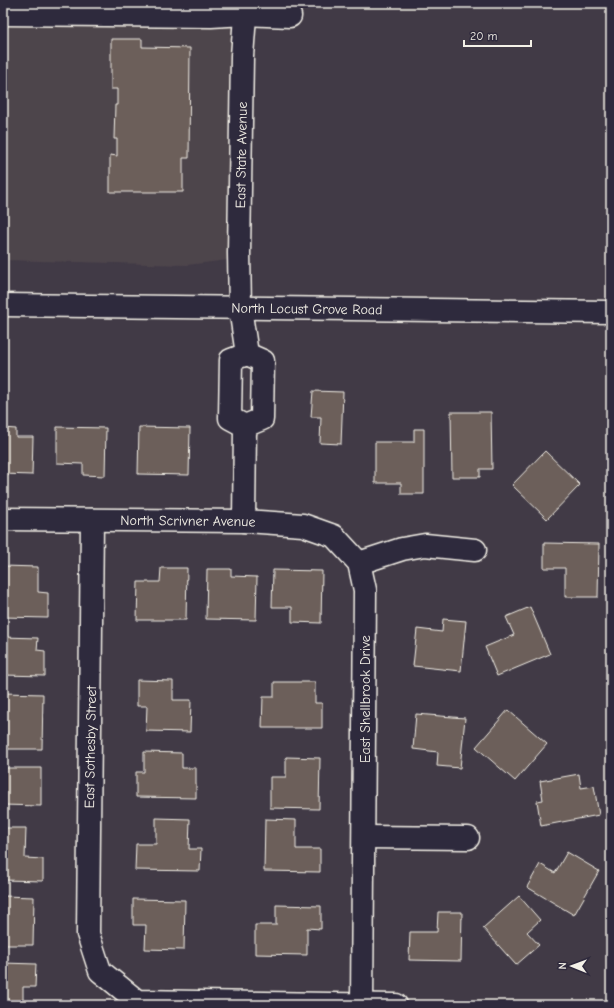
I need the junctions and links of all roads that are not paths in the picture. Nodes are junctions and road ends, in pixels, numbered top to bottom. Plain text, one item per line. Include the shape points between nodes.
1 (246, 9) edge
2 (3, 14) edge
3 (290, 16) dead end
4 (3, 305) edge
5 (240, 308) junction
6 (611, 312) edge
7 (247, 354) junction
8 (246, 426) junction
9 (3, 519) edge
10 (92, 520) junction
11 (244, 521) junction
12 (475, 550) dead end
13 (359, 563) junction
14 (364, 837) junction
15 (468, 838) dead end
16 (362, 1005) edge
17 (396, 1005) edge

1 - 2 street via 211,16
1 - 3 street
1 - 5 street, East State Avenue via 242,56
4 - 5 street, North Locust Grove Road
5 - 6 street, North Locust Grove Road
5 - 7 street
7 - 8 street via 263,361 262,419
7 - 8 street via 231,360 230,403 230,418
8 - 11 street
9 - 10 street, North Scrivner Avenue
10 - 11 street, North Scrivner Avenue
10 - 16 street, East Sothesby Street via 88,934 100,971 137,1001
11 - 13 street, North Scrivner Avenue via 303,525 334,536
12 - 13 street via 425,545 402,549
13 - 14 street, East Shellbrook Drive via 366,590
14 - 15 street
14 - 16 street, East Shellbrook Drive
16 - 17 street

